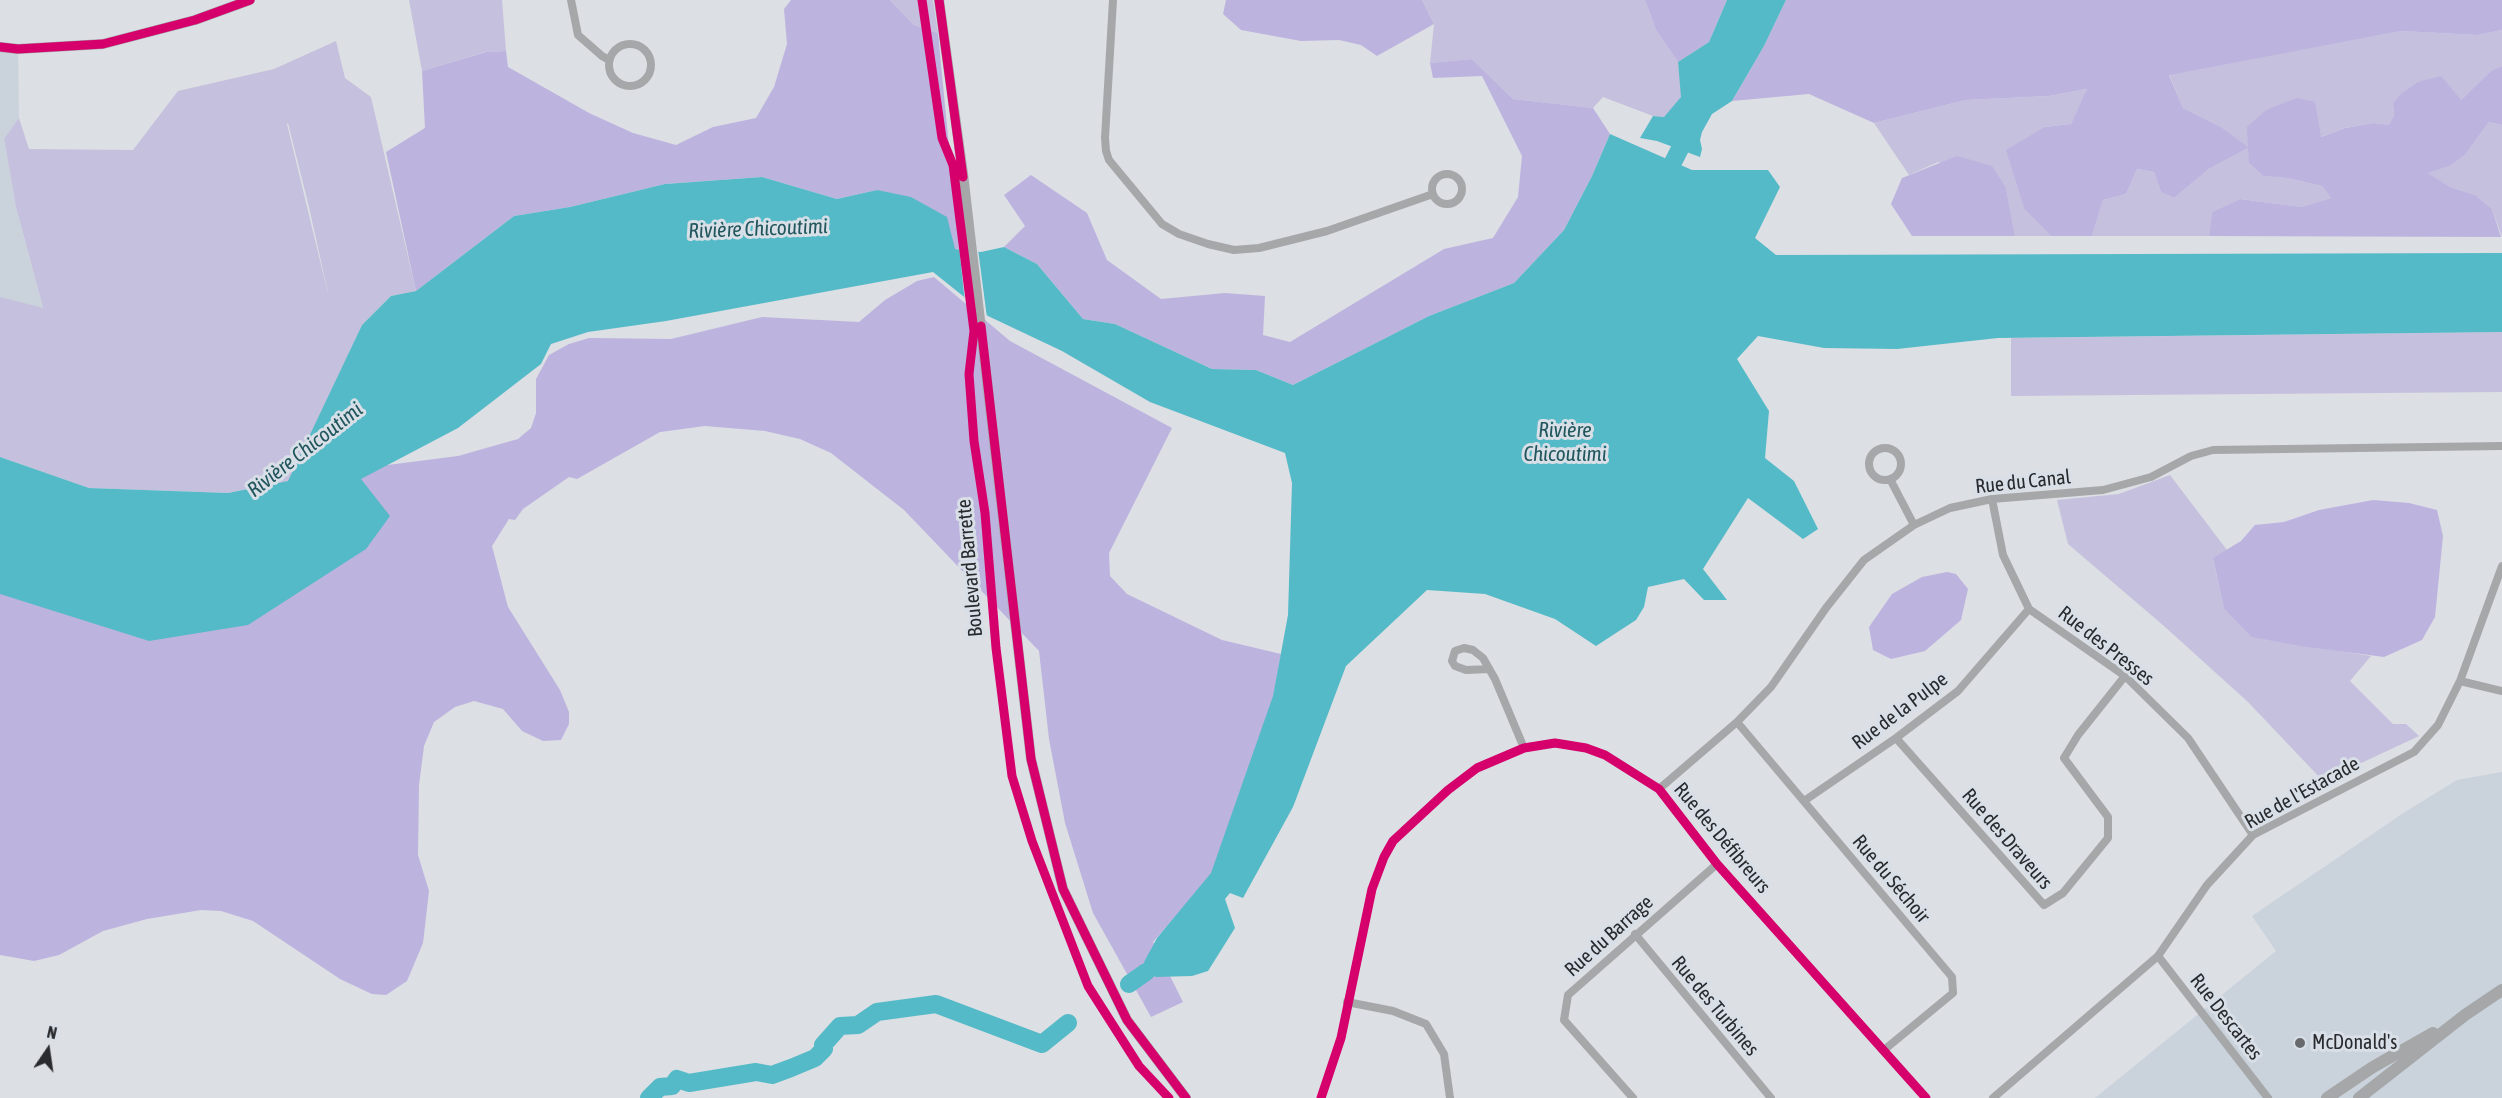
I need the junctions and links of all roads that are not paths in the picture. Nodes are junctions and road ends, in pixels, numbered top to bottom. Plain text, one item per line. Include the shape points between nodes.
1 (250, 0) edge
2 (571, 0) edge
3 (939, 0) edge
4 (1113, 0) edge
5 (0, 47) edge
6 (609, 60) junction
7 (1433, 194) dead end
8 (2502, 446) edge
9 (1890, 479) dead end
10 (1992, 499) junction
11 (1914, 525) junction
12 (2502, 566) edge
13 (2029, 609) junction
14 (1489, 669) dead end
15 (2125, 676) junction
16 (2460, 681) junction
17 (2502, 691) edge
18 (1737, 722) junction
19 (1896, 738) junction
20 (1524, 748) junction
21 (1659, 789) junction
22 (1804, 801) junction
23 (2253, 835) junction
24 (1717, 864) junction
25 (1635, 934) junction
26 (2158, 956) junction
27 (2502, 990) edge
28 (1347, 1002) junction
29 (2465, 1015) junction
30 (1884, 1050) junction
31 (1186, 1098) edge
32 (1322, 1098) edge
33 (1450, 1098) edge
34 (1633, 1098) edge
35 (1771, 1098) edge
36 (1926, 1098) edge
37 (1993, 1098) edge
38 (2268, 1098) edge
39 (2328, 1098) edge
40 (2359, 1098) edge

1 - 5 street via 195,20 103,44
2 - 6 street via 578,35
3 - 31 street, Boulevard Barrette via 1031,759 1063,889 1127,1020
4 - 7 street via 1106,151 1109,160 1162,224 1208,244 1234,250 1259,248 1327,231
6 - 6 street via 613,76 626,86 641,83 651,69 648,54 635,44 619,47
8 - 10 street, Rue du Canal via 2212,450 2191,456 2151,477 2103,490
9 - 11 street
10 - 11 street, Rue du Canal via 1950,508
10 - 13 street, Rue des Presses via 2003,555
11 - 18 street, Rue du Canal via 1864,560 1771,687
12 - 16 street, Rue de l'Estacade
13 - 15 street, Rue des Presses
13 - 19 street, Rue de la Pulpe via 1958,691
14 - 20 street
15 - 19 street, Rue des Draveurs via 2064,758 2108,817 2108,838 2063,893 2044,905
15 - 23 street, Rue des Presses via 2188,738
16 - 17 street
16 - 23 street, Rue de l'Estacade via 2438,725 2414,752
18 - 21 street, Rue du Canal
18 - 22 street, Rue du Séchoir
19 - 22 street, Rue de la Pulpe
20 - 21 street, Rue des Défibreurs via 1555,743 1586,748 1605,755
20 - 28 street, Rue des Défibreurs via 1477,768 1393,841 1372,889
21 - 24 street, Rue des Défibreurs
22 - 30 street, Rue du Séchoir via 1952,977 1953,993
23 - 26 street, Rue de l'Estacade via 2207,885
24 - 25 street, Rue du Barrage
24 - 30 street, Rue des Défibreurs
25 - 34 street, Rue du Barrage via 1568,995 1564,1020
25 - 35 street, Rue des Turbines
26 - 37 street, Rue de l'Estacade
26 - 38 street, Rue Descartes
27 - 29 main road
28 - 32 street, Rue des Défibreurs via 1341,1038
28 - 33 street via 1393,1011 1426,1024 1444,1054
29 - 39 main road via 2373,1067
29 - 40 main road
30 - 36 street, Rue des Défibreurs

